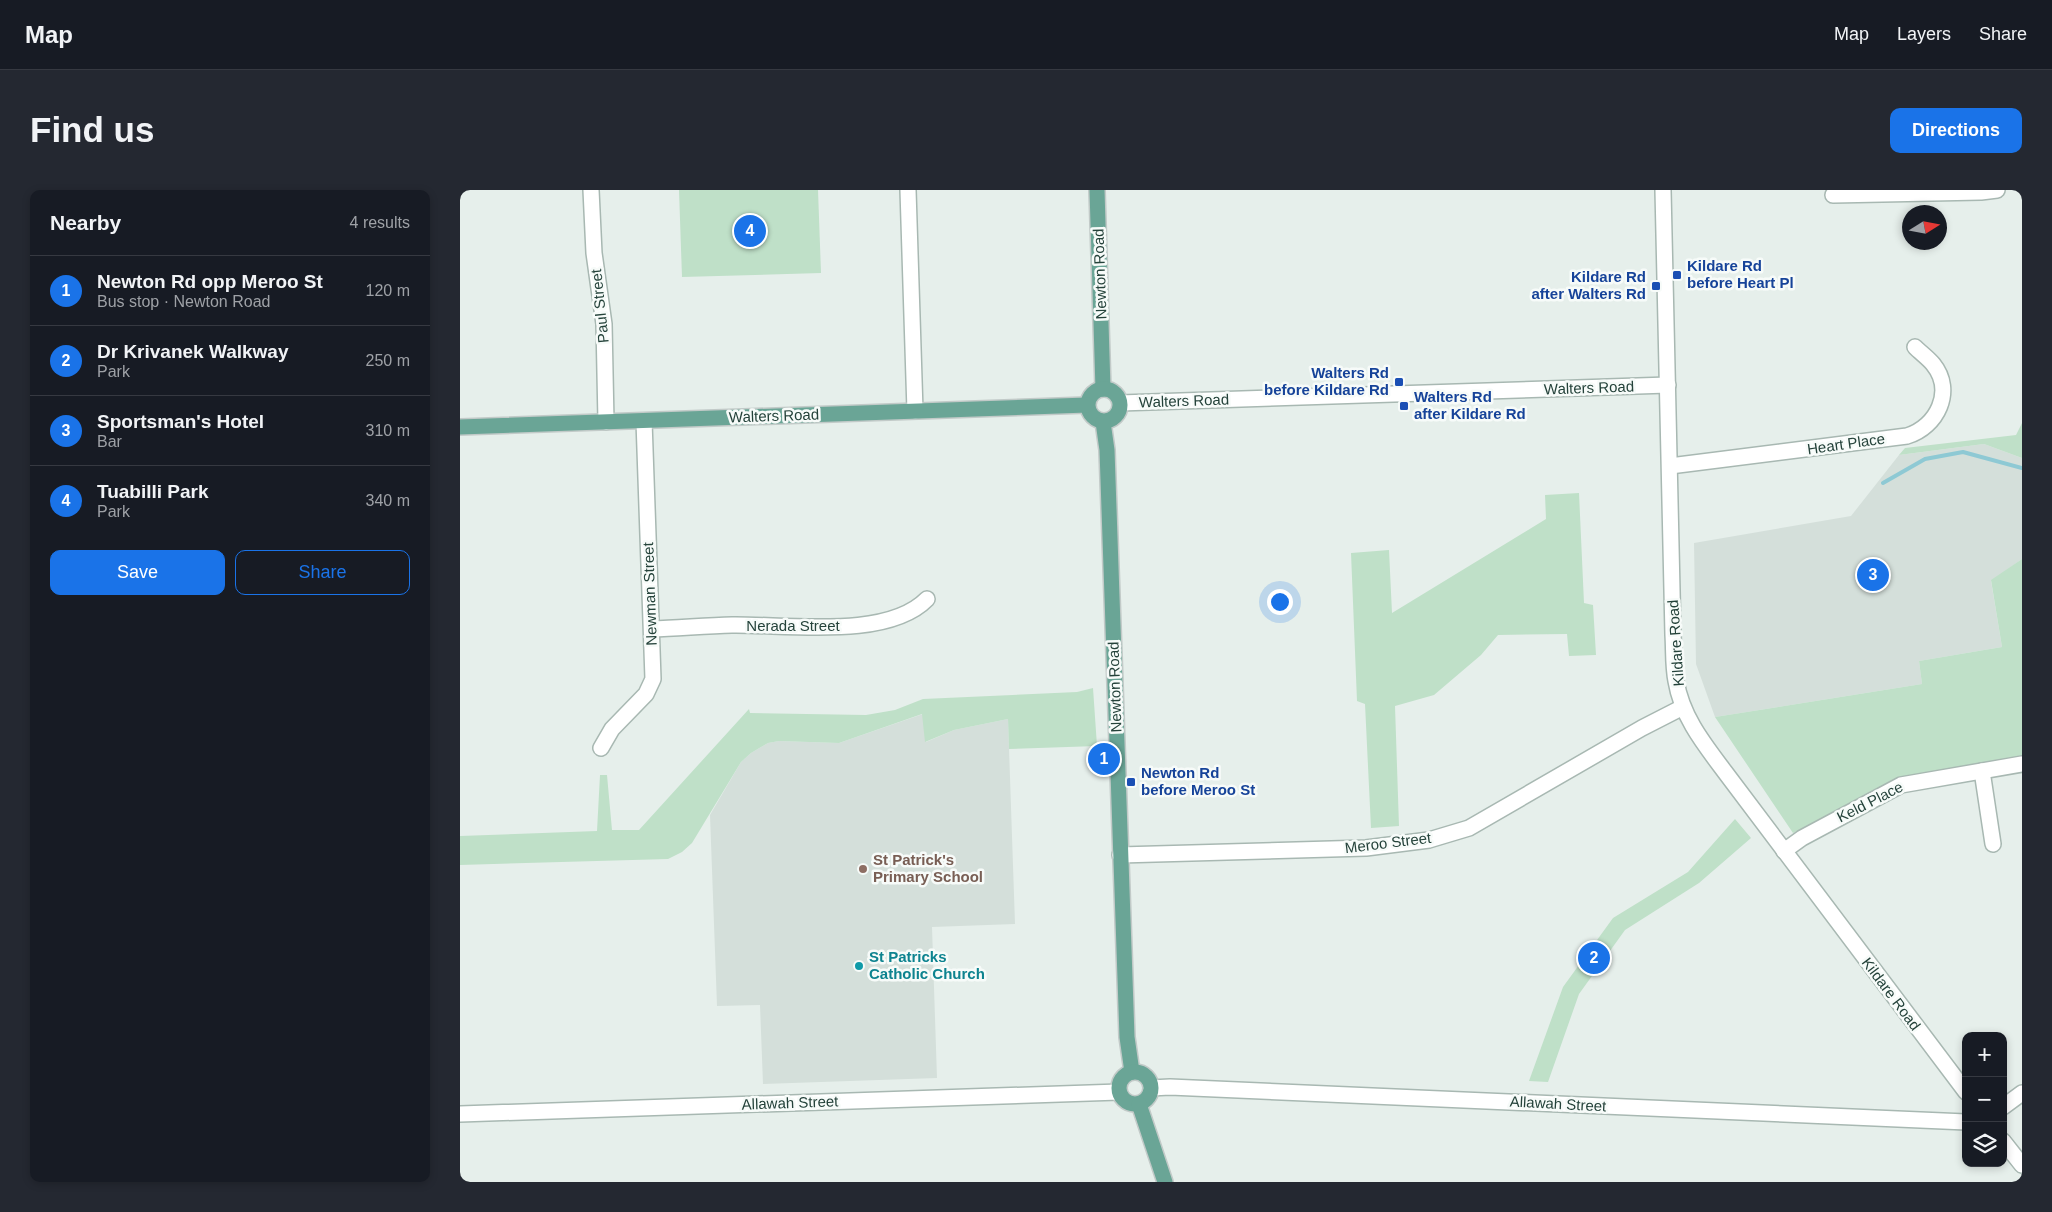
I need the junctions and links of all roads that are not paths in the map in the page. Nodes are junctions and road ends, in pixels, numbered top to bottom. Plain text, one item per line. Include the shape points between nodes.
1 (591, 190) edge
2 (908, 190) edge
3 (1097, 190) edge
4 (1663, 190) edge
5 (1997, 190) edge
6 (1833, 195) dead end
7 (1915, 347) dead end
8 (1668, 386) junction
9 (1103, 389) junction
10 (1120, 403) junction
11 (1087, 405) junction
12 (915, 411) junction
13 (644, 421) junction
14 (606, 422) junction
15 (1103, 422) junction
16 (460, 427) edge
17 (1670, 466) junction
18 (927, 599) dead end
19 (652, 629) junction
20 (1683, 707) junction
21 (601, 748) dead end
22 (2022, 764) edge
23 (1982, 771) junction
24 (1993, 844) dead end
25 (1784, 851) junction
26 (1120, 855) junction
27 (1132, 1072) junction
28 (1962, 1087) edge
29 (1151, 1088) junction
30 (1119, 1092) junction
31 (2022, 1093) edge
32 (1139, 1104) junction
33 (2007, 1104) edge
34 (460, 1114) edge
35 (1962, 1122) edge
36 (2007, 1146) edge
37 (2022, 1165) edge
38 (1164, 1182) edge

1 - 14 street, Paul Street via 594,253 604,324
2 - 12 street
3 - 9 main road, Newton Road
4 - 8 street, Kildare Road
5 - 6 street
7 - 17 street, Heart Place via 1934,365 1941,379 1943,394 1940,410 1919,432
8 - 10 street, Walters Road
8 - 17 street, Kildare Road
9 - 10 main road via 1112,391
9 - 11 main road via 1090,395
10 - 15 main road via 1116,416
11 - 12 main road, Walters Road
11 - 15 main road via 1090,414
12 - 13 main road, Walters Road
13 - 14 main road, Walters Road
13 - 19 street, Newman Street
14 - 16 main road, Walters Road
15 - 26 main road, Newton Road via 1107,450
17 - 20 street, Kildare Road via 1674,648 1676,681
18 - 19 street, Nerada Street via 911,612 880,623 857,626 732,625
19 - 21 street, Newman Street via 652,684 612,729
20 - 25 street, Kildare Road via 1694,730
20 - 26 street, Meroo Street via 1468,828 1429,840 1366,848
22 - 23 street, Keld Place
23 - 24 street
23 - 25 street, Keld Place via 1901,785
25 - 28 street, Kildare Road
26 - 27 main road, Newton Road via 1127,1037
27 - 29 main road via 1143,1074
27 - 30 main road via 1121,1080
29 - 32 main road via 1148,1098
29 - 35 street, Allawah Street
30 - 32 main road via 1126,1102
30 - 34 street, Allawah Street
31 - 33 street
32 - 38 main road
36 - 37 street

